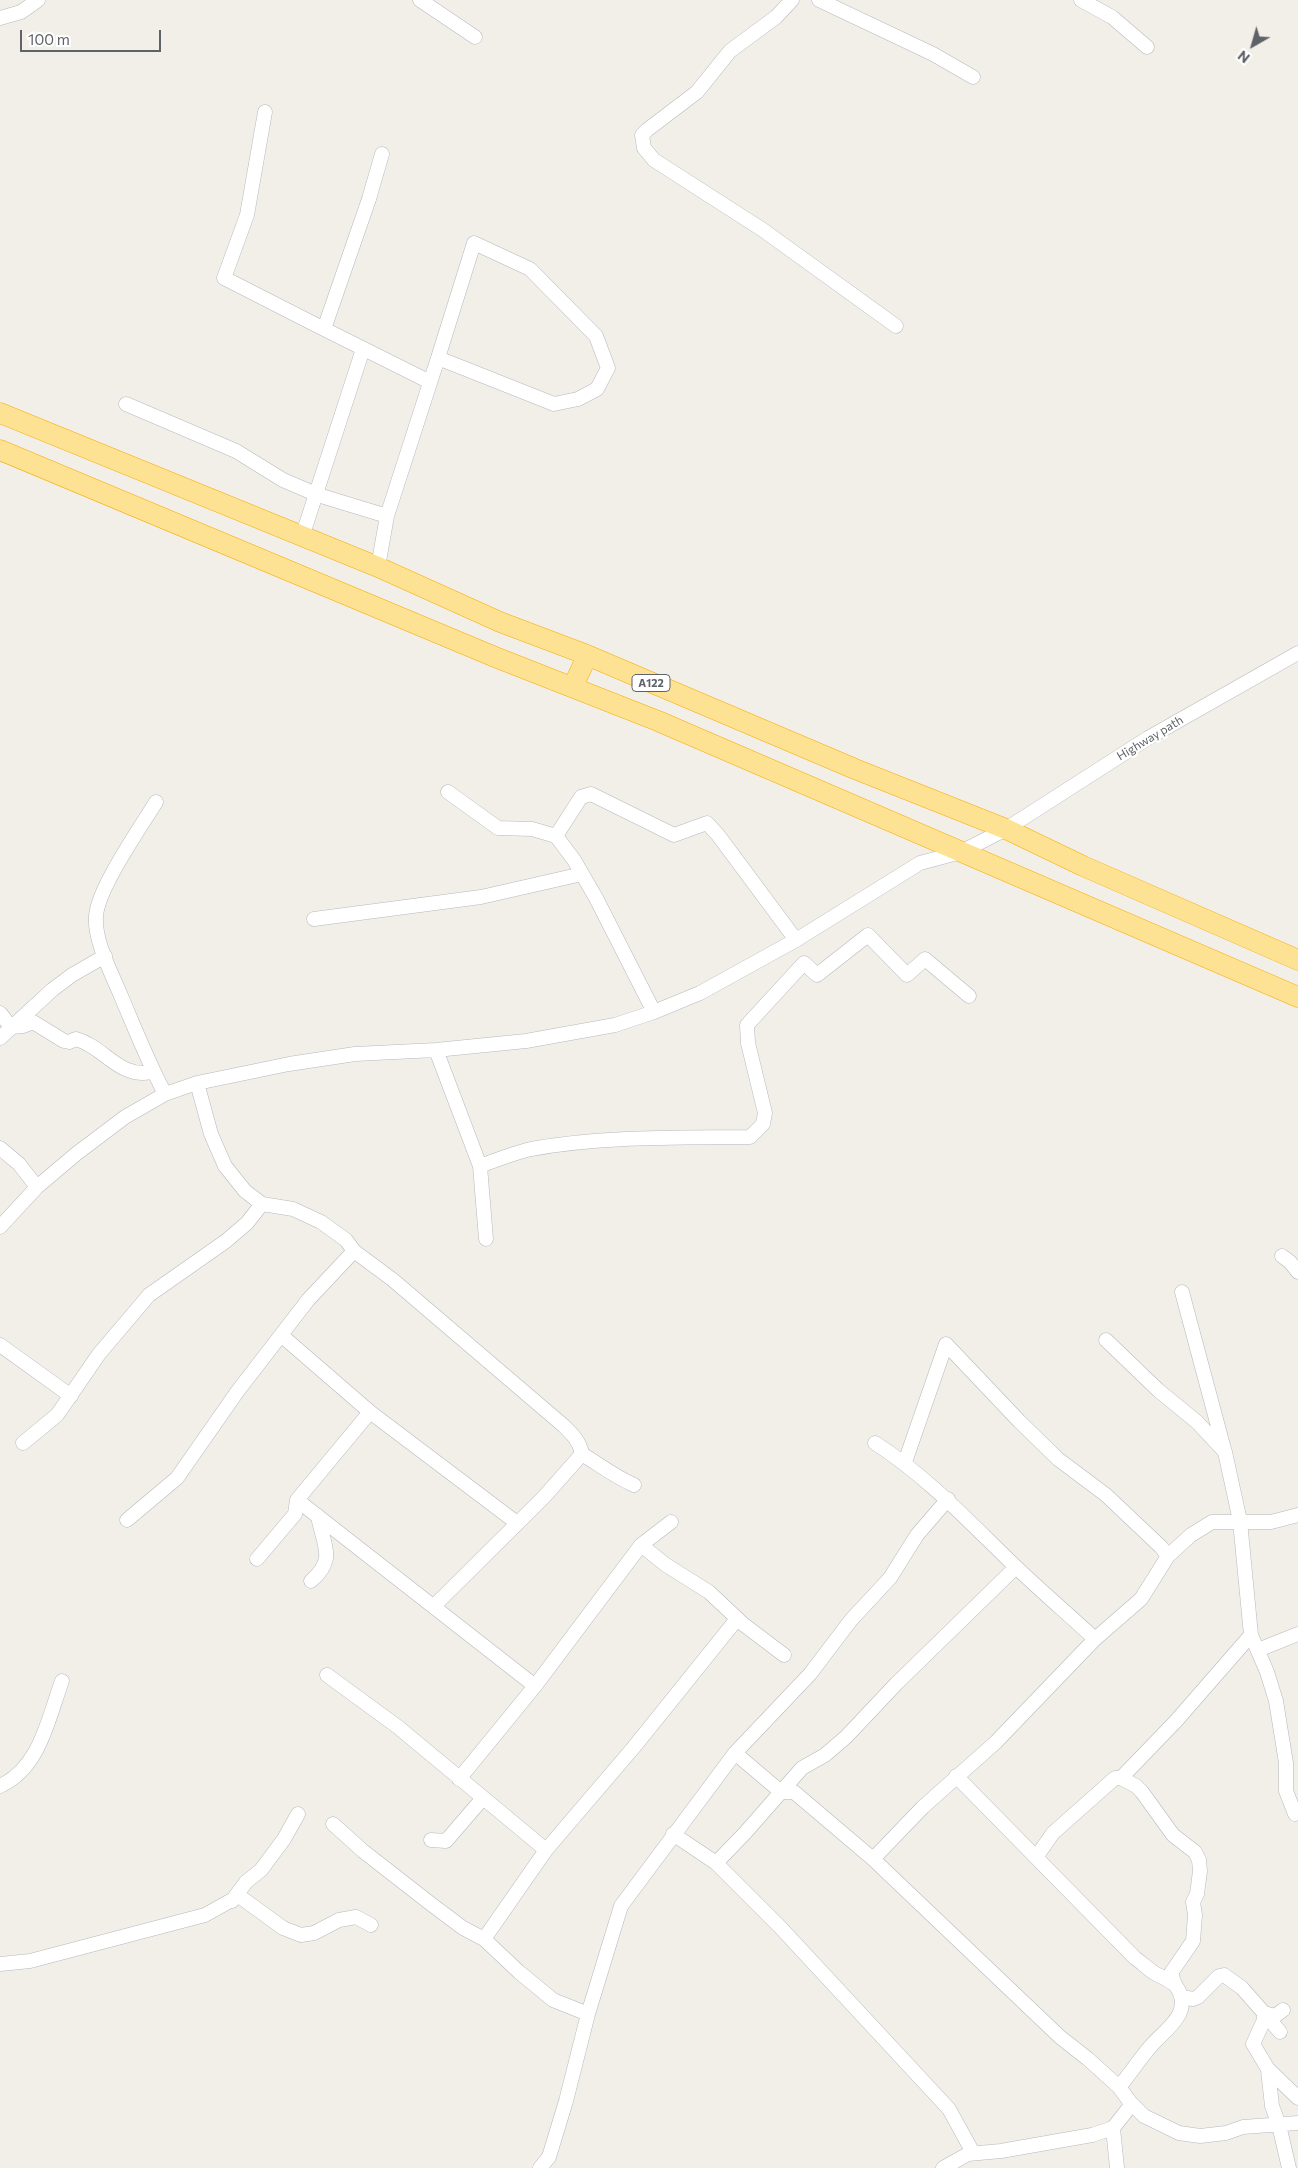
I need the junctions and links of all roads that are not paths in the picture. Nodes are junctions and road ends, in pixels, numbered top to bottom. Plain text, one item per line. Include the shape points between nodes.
1 (420, 0) edge
2 (792, 0) edge
3 (819, 0) edge
4 (1081, 0) edge
5 (33, 2) edge
6 (0, 18) edge
7 (475, 37) dead end
8 (1147, 47) dead end
9 (973, 77) dead end
10 (265, 112) dead end
11 (382, 154) dead end
12 (896, 326) dead end
13 (324, 329) junction
14 (363, 349) junction
15 (438, 358) junction
16 (430, 382) junction
17 (126, 404) dead end
18 (0, 414) edge
19 (0, 450) edge
20 (316, 495) junction
21 (387, 516) junction
22 (302, 537) junction
23 (378, 568) junction
24 (582, 653) junction
25 (1298, 653) edge
26 (574, 687) junction
27 (448, 792) dead end
28 (156, 802) dead end
29 (1006, 829) junction
30 (556, 836) junction
31 (962, 852) junction
32 (582, 874) junction
33 (314, 919) dead end
34 (796, 940) junction
35 (105, 956) junction
36 (1298, 960) edge
37 (968, 996) dead end
38 (1298, 997) edge
39 (654, 1012) junction
40 (0, 1013) edge
41 (11, 1027) junction
42 (0, 1038) edge
43 (436, 1050) junction
44 (153, 1072) junction
45 (197, 1083) junction
46 (165, 1094) junction
47 (0, 1148) edge
48 (480, 1166) junction
49 (37, 1187) junction
50 (262, 1204) junction
51 (0, 1228) edge
52 (486, 1239) dead end
53 (354, 1251) junction
54 (1282, 1256) dead end
55 (1298, 1272) edge
56 (1182, 1292) dead end
57 (281, 1335) junction
58 (1106, 1340) dead end
59 (0, 1345) edge
60 (71, 1396) junction
61 (370, 1412) junction
62 (24, 1443) dead end
63 (875, 1443) dead end
64 (1225, 1452) junction
65 (582, 1454) junction
66 (905, 1462) junction
67 (634, 1485) dead end
68 (948, 1499) junction
69 (297, 1500) junction
70 (1298, 1515) edge
71 (318, 1516) junction
72 (127, 1520) dead end
73 (1240, 1521) junction
74 (671, 1522) dead end
75 (517, 1523) junction
76 (641, 1545) junction
77 (1168, 1556) junction
78 (257, 1559) dead end
79 (1016, 1567) junction
80 (311, 1581) dead end
81 (434, 1606) junction
82 (737, 1619) junction
83 (1298, 1634) edge
84 (1251, 1635) junction
85 (1095, 1639) junction
86 (1258, 1650) junction
87 (784, 1655) dead end
88 (327, 1675) dead end
89 (62, 1681) dead end
90 (535, 1686) junction
91 (735, 1753) junction
92 (971, 1764) junction
93 (956, 1776) junction
94 (1121, 1778) junction
95 (460, 1780) junction
96 (0, 1786) edge
97 (781, 1792) junction
98 (973, 1792) junction
99 (482, 1798) junction
100 (298, 1814) dead end
101 (1295, 1814) dead end
102 (333, 1824) dead end
103 (673, 1834) junction
104 (431, 1840) dead end
105 (546, 1850) junction
106 (1037, 1856) junction
107 (873, 1859) junction
108 (716, 1863) junction
109 (232, 1900) junction
110 (371, 1925) dead end
111 (484, 1939) junction
112 (0, 1964) edge
113 (1178, 1991) junction
114 (1283, 2010) dead end
115 (1264, 2013) junction
116 (588, 2014) junction
117 (1280, 2032) dead end
118 (1268, 2069) junction
119 (1119, 2087) junction
120 (1298, 2098) edge
121 (1132, 2104) junction
122 (1298, 2123) edge
123 (1279, 2125) junction
124 (1113, 2128) junction
125 (968, 2154) junction
126 (540, 2168) edge
127 (943, 2168) edge
128 (1117, 2168) edge
129 (1290, 2168) edge

1 - 7 street
2 - 12 street via 776,17 730,51 697,92 642,135 644,148 654,160 763,230
3 - 9 street via 933,54
4 - 8 street via 1112,16
5 - 6 street
10 - 13 street via 247,215 224,278
11 - 13 street
13 - 14 street
14 - 16 street
14 - 20 street
15 - 15 street via 554,404 578,399 597,390 608,368 596,336 530,269 474,243
15 - 16 street
16 - 21 street
17 - 20 street via 236,451 283,480
18 - 22 highway, A122
19 - 26 highway, A122
20 - 21 street
20 - 22 street
21 - 23 street
22 - 23 highway, A122
23 - 24 highway, A122 via 500,622
24 - 26 highway via 586,655
24 - 29 highway, A122 via 855,770
25 - 29 street, Highway path via 1148,738
26 - 31 highway, A122
27 - 30 street via 498,828 532,829
28 - 35 street via 100,898 96,917
29 - 31 street, Highway path
29 - 36 highway, A122
30 - 32 street
30 - 34 street via 580,797 591,794 674,835 707,823
31 - 34 street, Highway path via 920,863
31 - 38 highway, A122
32 - 33 street via 481,897
32 - 39 street
34 - 39 street, Highway path via 700,993
35 - 41 street via 72,975
35 - 44 street
37 - 48 street via 925,959 907,975 868,935 817,976 804,963 748,1025 748,1043 765,1113 762,1124 750,1137 592,1142 530,1150
39 - 43 street, Highway path via 615,1025 526,1041
40 - 41 street
41 - 42 street
41 - 44 street via 33,1022 64,1041 76,1039 86,1042 129,1071 140,1075
43 - 45 street, Highway path via 355,1054
43 - 48 street
44 - 46 street
45 - 46 street, Highway path
45 - 50 street via 210,1134 225,1166 245,1191
46 - 49 street, Highway path via 101,1135
47 - 49 street via 19,1164
48 - 52 street
49 - 51 street, Highway path
50 - 53 street via 293,1209 321,1222 346,1240
50 - 60 street via 247,1223 226,1240 149,1295 99,1354
53 - 57 street via 308,1300
53 - 65 street via 564,1426 574,1436
54 - 55 street
56 - 64 street
57 - 61 street
57 - 72 street via 177,1478
58 - 64 street via 1197,1422
59 - 60 street
60 - 62 street via 48,1424
61 - 69 street
61 - 75 street
63 - 66 street
64 - 73 street
65 - 67 street
65 - 75 street
66 - 68 street
66 - 77 street via 946,1344 1019,1422 1058,1459 1106,1496
68 - 79 street
68 - 91 street via 917,1535 890,1578 851,1620 810,1674
69 - 71 street
69 - 78 street via 294,1514
70 - 73 street via 1271,1522
71 - 80 street via 328,1554 321,1572
71 - 81 street
73 - 77 street via 1212,1522 1191,1535
73 - 84 street
74 - 76 street
75 - 81 street
76 - 82 street via 709,1592
76 - 90 street
77 - 85 street via 1141,1599
79 - 85 street
79 - 97 street via 846,1737 825,1755 802,1768
81 - 90 street
82 - 87 street
82 - 105 street
83 - 86 street
84 - 86 street
84 - 94 street
85 - 92 street
86 - 101 street via 1276,1701 1286,1763 1286,1791
88 - 95 street via 398,1726
89 - 96 street via 36,1752 23,1771
90 - 95 street
91 - 97 street
91 - 103 street
92 - 93 street
92 - 98 street
93 - 98 street
93 - 107 street
94 - 106 street via 1115,1778 1067,1820
94 - 113 street via 1142,1792 1173,1836 1195,1852 1199,1860 1197,1894 1193,1902 1193,1941 1172,1973
95 - 99 street
97 - 107 street via 794,1792
97 - 108 street
98 - 106 street
99 - 104 street via 446,1841
99 - 105 street
100 - 109 street via 261,1870
102 - 111 street via 431,1904
103 - 108 street
103 - 116 street via 621,1906
105 - 111 street
106 - 113 street via 1135,1958
107 - 119 street via 1060,2037
108 - 125 street via 949,2109 971,2149
109 - 110 street via 240,1896 283,1928 301,1935 356,1917
109 - 112 street via 195,1918 30,1962
111 - 116 street via 553,2000
113 - 115 street via 1198,1997 1224,1975 1242,1988
113 - 119 street via 1180,2013 1172,2028 1151,2046
114 - 115 street via 1274,2016
115 - 117 street
115 - 118 street via 1253,2044
116 - 126 street via 549,2156
118 - 120 street
118 - 123 street via 1272,2106
119 - 121 street
121 - 123 street via 1144,2116 1179,2133 1200,2136 1244,2127
121 - 124 street
122 - 123 street
123 - 129 street
124 - 125 street via 1060,2142
124 - 128 street
125 - 127 street

